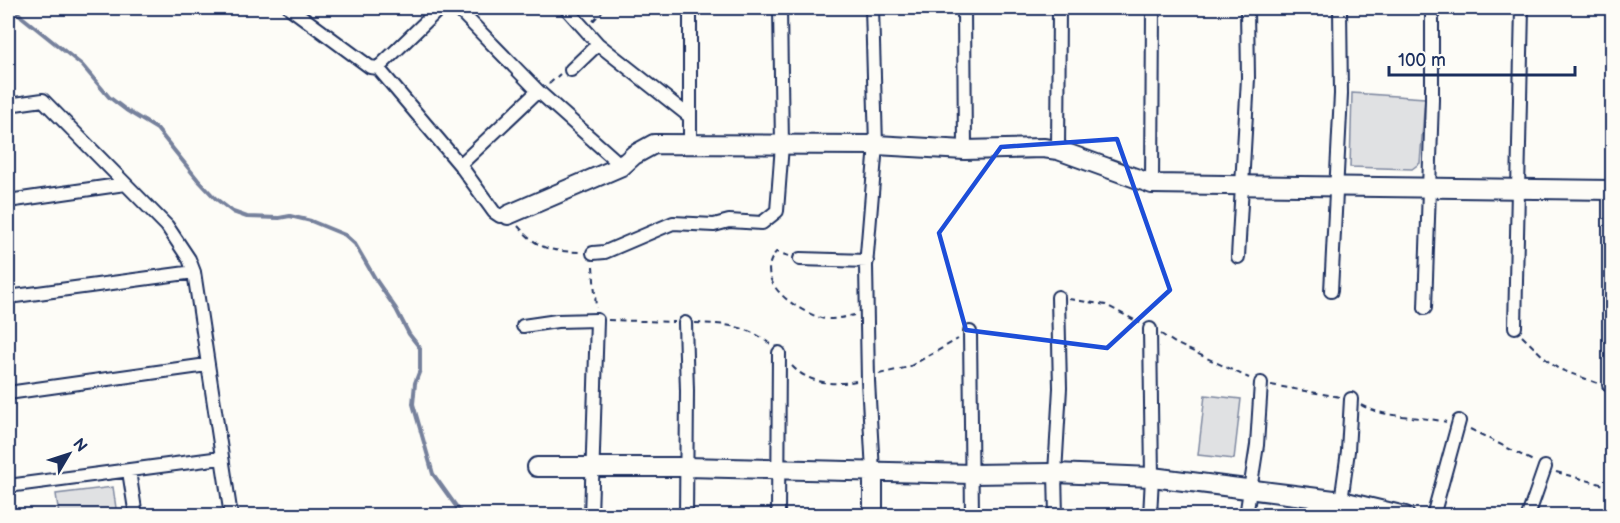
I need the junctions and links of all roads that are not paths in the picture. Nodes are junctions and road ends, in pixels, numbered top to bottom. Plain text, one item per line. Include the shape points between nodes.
1 (293, 8) edge
2 (440, 8) edge
3 (457, 8) edge
4 (566, 8) edge
5 (690, 8) edge
6 (780, 8) edge
7 (872, 8) edge
8 (964, 8) edge
9 (1059, 8) edge
10 (1153, 8) edge
11 (1247, 8) edge
12 (1340, 8) edge
13 (1432, 8) edge
14 (1522, 8) edge
15 (598, 44) junction
16 (378, 68) junction
17 (571, 70) road end
18 (538, 91) junction
19 (8, 105) edge
20 (689, 116) junction
21 (690, 145) junction
22 (782, 145) junction
23 (876, 145) junction
24 (966, 150) junction
25 (1058, 150) junction
26 (460, 165) junction
27 (622, 166) junction
28 (1243, 183) junction
29 (125, 184) junction
30 (1152, 184) junction
31 (1335, 186) junction
32 (1428, 187) junction
33 (1611, 187) edge
34 (1517, 189) junction
35 (8, 201) edge
36 (508, 215) joint
37 (593, 253) road end
38 (1238, 257) dead end
39 (800, 259) dead end
40 (867, 261) junction
41 (194, 272) junction
42 (1331, 291) dead end
43 (8, 297) edge
44 (1058, 297) road end
45 (1425, 308) dead end
46 (685, 323) dead end
47 (523, 326) dead end
48 (1515, 327) road end
49 (1150, 329) road end
50 (970, 332) dead end
51 (779, 353) dead end
52 (207, 365) junction
53 (1261, 383) road end
54 (1609, 385) road end
55 (8, 393) edge
56 (1351, 399) road end
57 (1459, 421) road end
58 (221, 458) junction
59 (537, 467) dead end
60 (593, 467) junction
61 (686, 467) junction
62 (1545, 467) road end
63 (778, 470) junction
64 (129, 471) junction
65 (873, 472) junction
66 (1055, 473) junction
67 (972, 474) junction
68 (1152, 477) junction
69 (8, 486) edge
70 (1251, 489) junction
71 (1340, 508) edge
72 (136, 516) edge
73 (231, 516) edge
74 (591, 516) edge
75 (686, 516) edge
76 (778, 516) edge
77 (873, 516) edge
78 (972, 516) edge
79 (1056, 516) edge
80 (1150, 516) edge
81 (1246, 516) edge
82 (1405, 516) edge
83 (1433, 516) edge
84 (1528, 516) edge

1 - 16 street via 370,67
2 - 16 street
3 - 18 street
4 - 15 street
5 - 20 street
6 - 22 street
7 - 23 street
8 - 24 street
9 - 25 street
10 - 30 street
11 - 28 street
12 - 31 street via 1341,94
13 - 32 street
14 - 34 street
15 - 17 street
15 - 20 street
16 - 26 street
18 - 26 street
18 - 27 street
19 - 29 street via 44,100
20 - 21 street
21 - 22 street
21 - 27 street via 654,144
22 - 23 street
22 - 37 street via 777,211 762,223 673,224 605,252
23 - 24 street
23 - 40 street
24 - 25 street
25 - 30 street
26 - 36 street via 494,212
27 - 36 street
28 - 30 street
28 - 31 street
28 - 38 street
29 - 35 street
29 - 41 street via 167,226
31 - 32 street
31 - 42 street
32 - 34 street
32 - 45 street
33 - 34 street
33 - 54 street
34 - 48 street
39 - 40 street
40 - 65 street
41 - 43 street
41 - 52 street
44 - 66 street via 1060,388
46 - 61 street
47 - 60 street via 597,320
49 - 68 street
50 - 67 street
51 - 63 street
52 - 55 street
52 - 58 street
53 - 70 street
56 - 71 street
57 - 83 street
58 - 64 street
58 - 73 street
59 - 60 street
60 - 61 street
60 - 74 street
61 - 63 street
61 - 75 street
62 - 84 street
63 - 65 street
63 - 76 street
64 - 69 street
64 - 72 street
65 - 67 street
65 - 77 street
66 - 67 street
66 - 68 street
66 - 79 street
67 - 78 street
68 - 70 street
68 - 80 street
70 - 71 street
70 - 81 street
71 - 82 street

